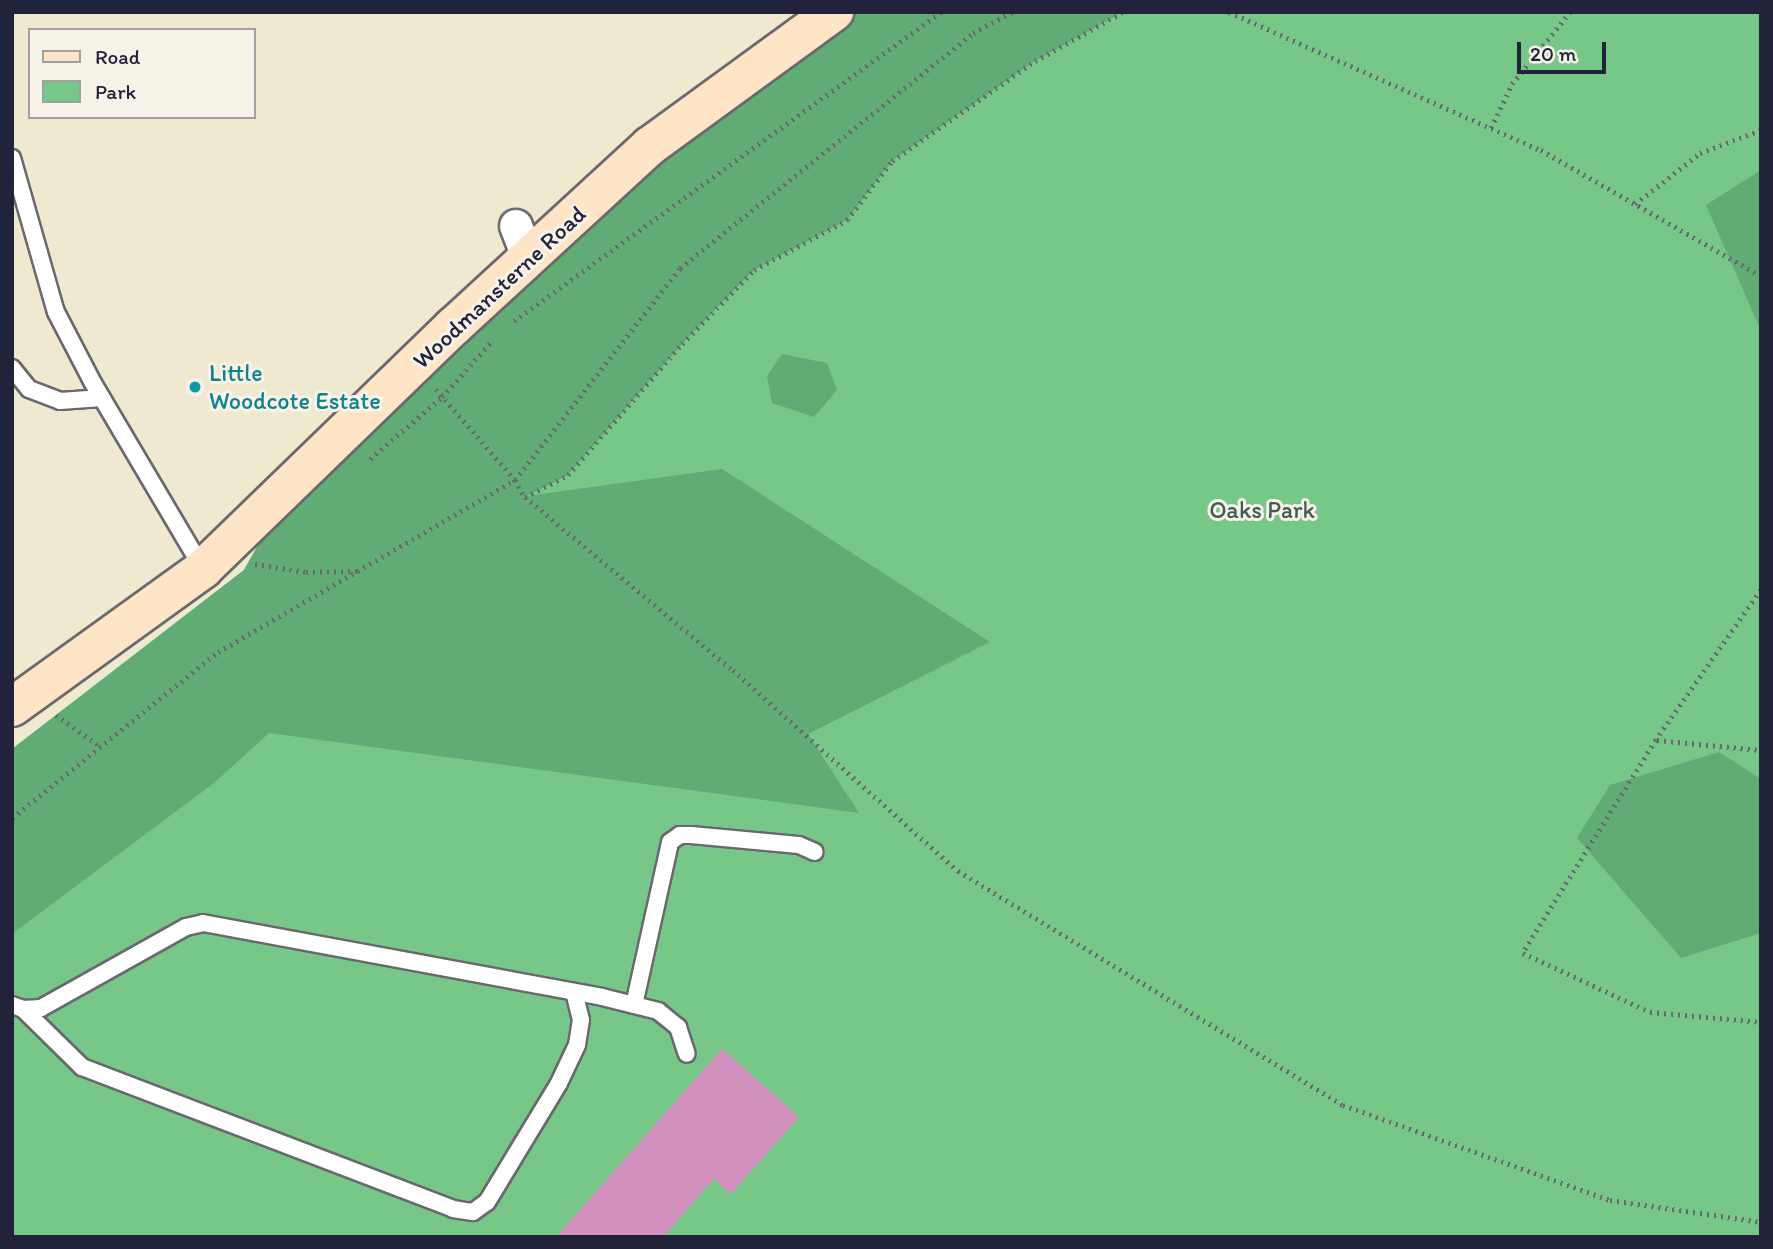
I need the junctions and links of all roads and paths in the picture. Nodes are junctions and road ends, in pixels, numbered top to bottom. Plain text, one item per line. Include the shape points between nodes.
1 (834, 12) edge
2 (942, 12) edge
3 (1012, 12) edge
4 (1123, 12) edge
5 (1229, 12) edge
6 (1570, 12) edge
7 (1491, 128) junction
8 (1761, 130) edge
9 (12, 158) edge
10 (1635, 204) junction
11 (1761, 276) edge
12 (503, 328) dead end
13 (494, 338) dead end
14 (12, 368) edge
15 (102, 398) junction
16 (515, 480) junction
17 (525, 497) junction
18 (248, 563) dead end
19 (204, 569) junction
20 (358, 571) junction
21 (1761, 590) edge
22 (12, 707) edge
23 (52, 712) dead end
24 (1656, 740) junction
25 (101, 747) junction
26 (1761, 750) edge
27 (12, 818) edge
28 (815, 852) dead end
29 (574, 992) junction
30 (634, 1005) junction
31 (18, 1007) edge
32 (1761, 1022) edge
33 (687, 1054) dead end
34 (1761, 1222) edge

1 - 19 main road, Woodmansterne Road via 522,242
2 - 12 path
3 - 16 path via 973,33 680,268
4 - 17 path via 1035,61 892,161 847,220 754,270 682,344 568,475
5 - 7 path
6 - 7 path via 1511,84
7 - 10 path via 1541,150
8 - 10 path via 1700,153
9 - 15 lane via 56,313
10 - 11 path
13 - 16 path via 442,397
14 - 15 lane via 29,389 60,401
15 - 19 lane
16 - 17 path
16 - 20 path
17 - 34 path via 733,670 958,872 1343,1105 1610,1200
18 - 20 path via 306,572
19 - 22 main road, Woodmansterne Road
20 - 25 path via 218,652
21 - 24 path
23 - 25 path
24 - 26 path
24 - 32 path via 1523,953 1650,1012
25 - 27 path
28 - 30 lane via 799,845 691,835 670,842
29 - 30 lane
29 - 31 lane via 203,923 186,927 41,1008
29 - 31 lane via 581,1020 576,1045 559,1083 487,1202 472,1212 453,1209 82,1067
30 - 33 lane via 658,1011 678,1027

